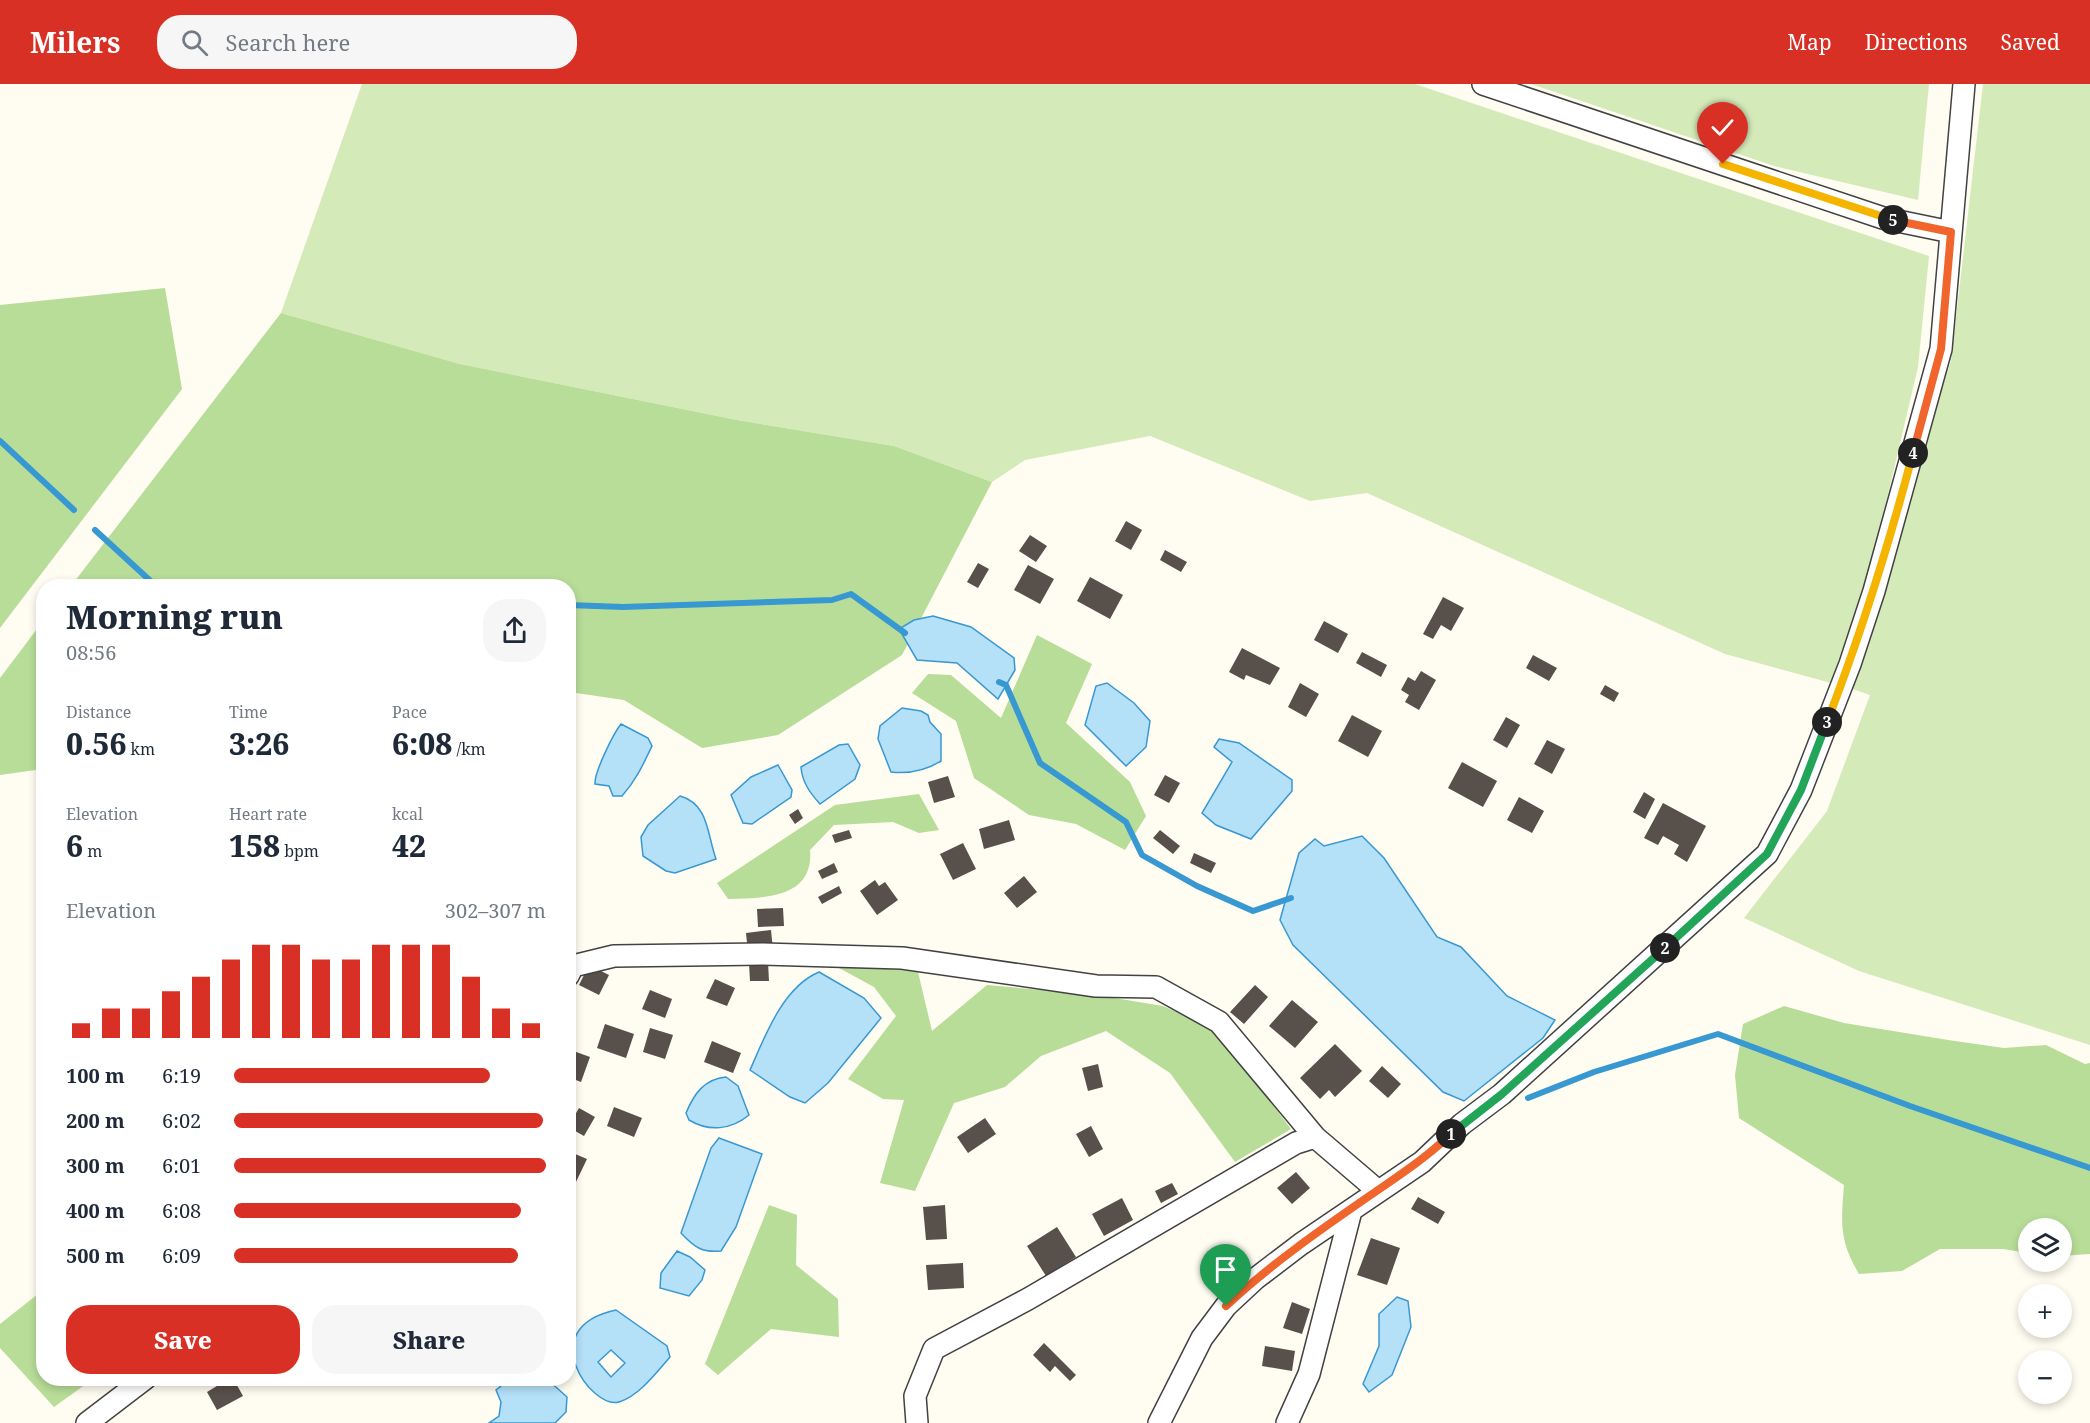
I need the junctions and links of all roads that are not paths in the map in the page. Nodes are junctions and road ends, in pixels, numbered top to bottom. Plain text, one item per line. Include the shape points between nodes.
1 (1483, 84) edge
2 (1964, 84) edge
3 (1951, 232) junction
4 (576, 965) edge
5 (1315, 1137) junction
6 (1377, 1190) junction
7 (1351, 1211) junction
8 (136, 1386) edge
9 (87, 1423) edge
10 (917, 1423) edge
11 (1159, 1423) edge
12 (1287, 1423) edge

1 - 3 street via 1883,218
2 - 3 street
3 - 6 street via 1941,349 1877,580 1801,790 1767,854 1502,1094 1462,1124 1422,1162
4 - 5 street via 614,956 763,954 902,958 1096,986 1156,987 1219,1022
5 - 6 street
5 - 10 street via 1296,1143 1028,1299 934,1349 915,1396
6 - 7 street
7 - 11 street via 1301,1244 1226,1306 1202,1338
7 - 12 street via 1309,1374
8 - 9 street

